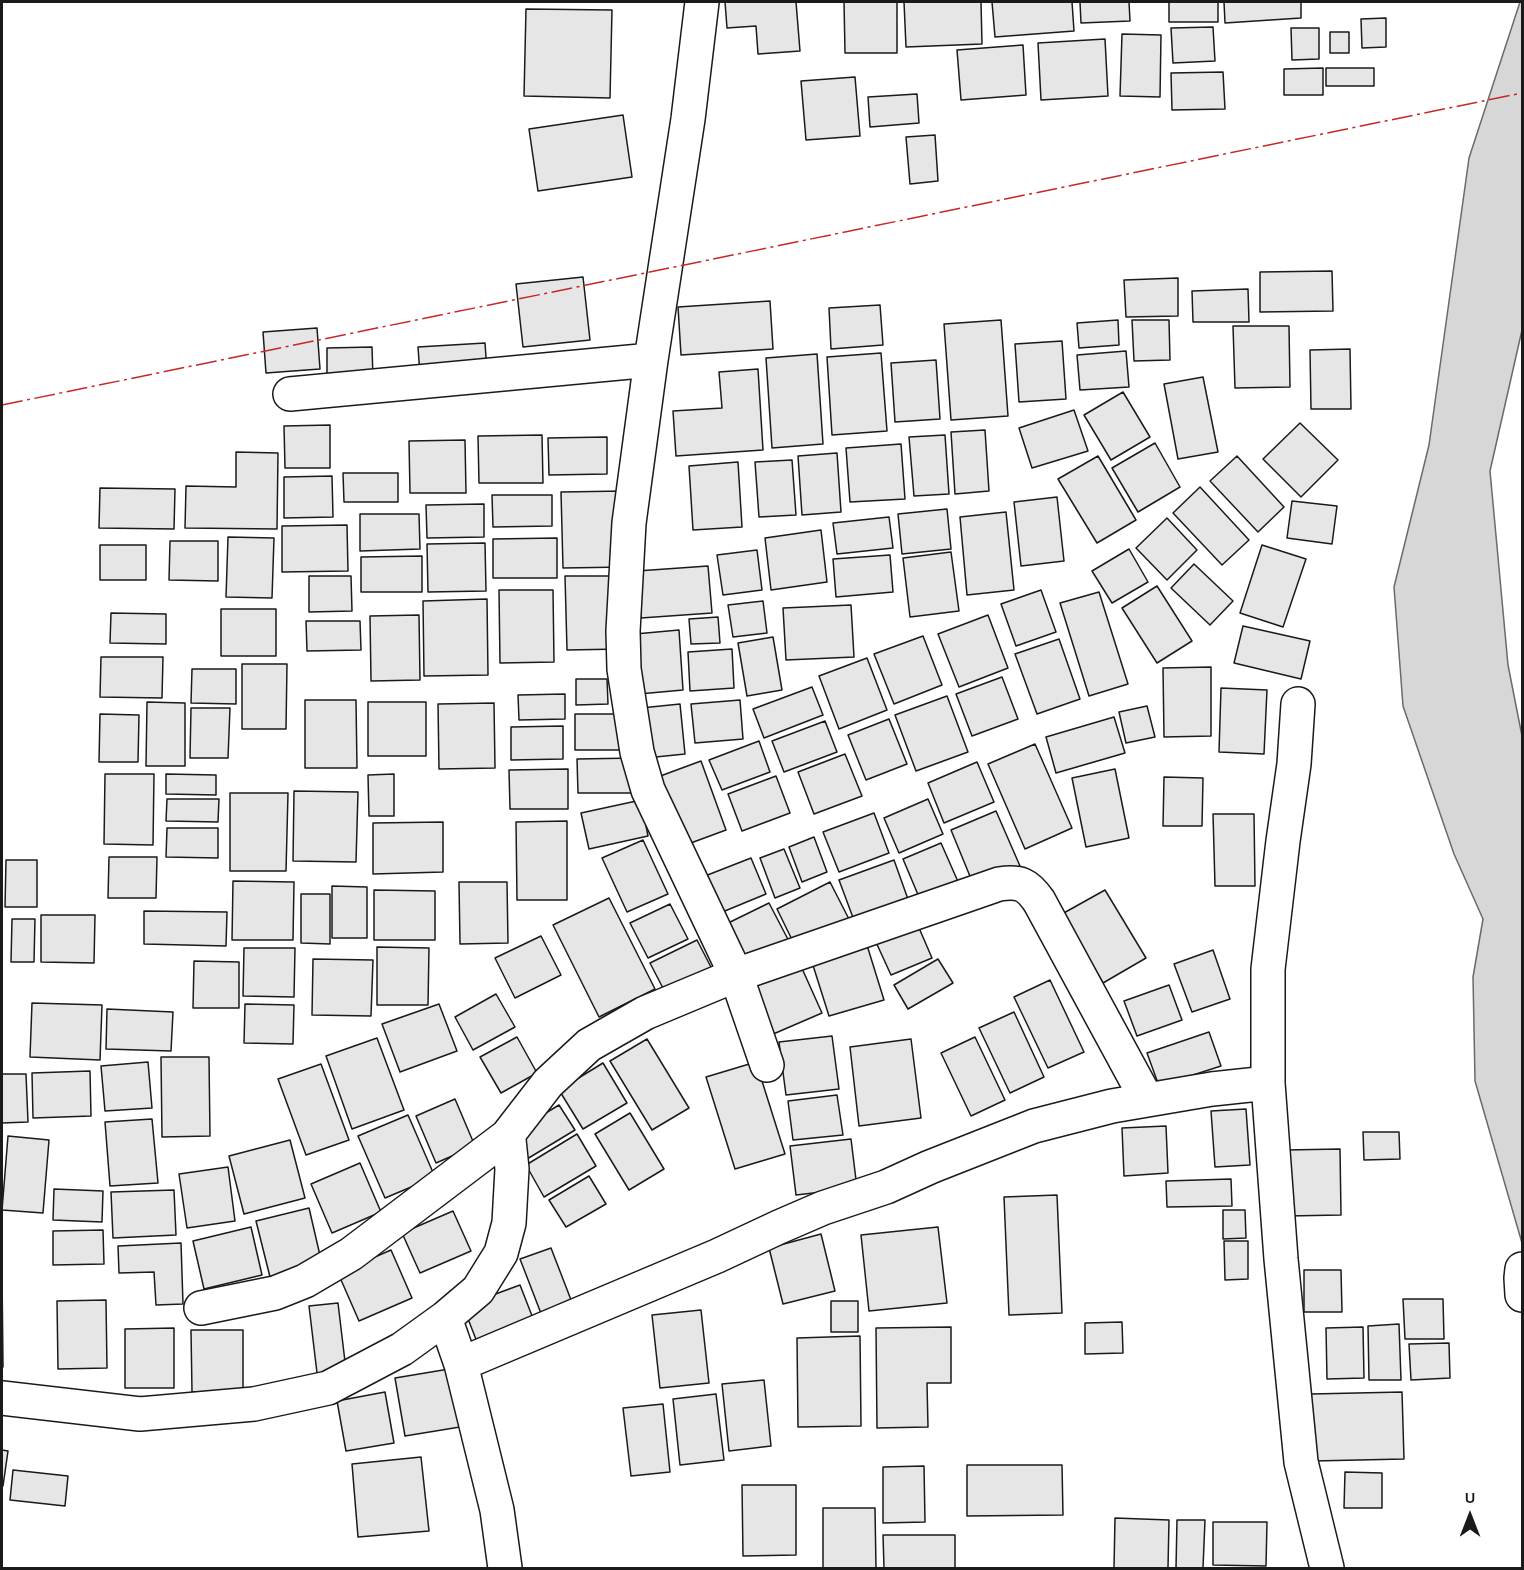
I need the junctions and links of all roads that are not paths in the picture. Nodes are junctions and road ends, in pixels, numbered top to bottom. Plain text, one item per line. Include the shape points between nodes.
1 (702, 2) edge
2 (651, 360) junction
3 (290, 394) dead end
4 (1298, 704) dead end
5 (736, 975) junction
6 (767, 1065) dead end
7 (1268, 1083) junction
8 (1147, 1100) junction
9 (507, 1136) junction
10 (201, 1308) dead end
11 (445, 1318) junction
12 (461, 1364) junction
13 (2, 1398) edge
14 (505, 1569) edge
15 (1326, 1569) edge

1 - 2 street
2 - 3 street
2 - 5 street via 629,523 624,669 637,752 648,790
4 - 7 street via 1268,969
5 - 6 street
5 - 8 street via 999,884 1022,884 1039,901
5 - 9 street via 645,1013 589,1045 548,1083
7 - 8 street
7 - 15 street via 1302,1462
8 - 12 street via 1034,1126 886,1187 823,1208
9 - 10 street via 351,1254 305,1281 275,1293
9 - 11 street via 512,1169 509,1223 501,1253 478,1290
11 - 12 street
11 - 13 street via 402,1349 328,1388 254,1404 140,1414
12 - 14 street via 496,1510

